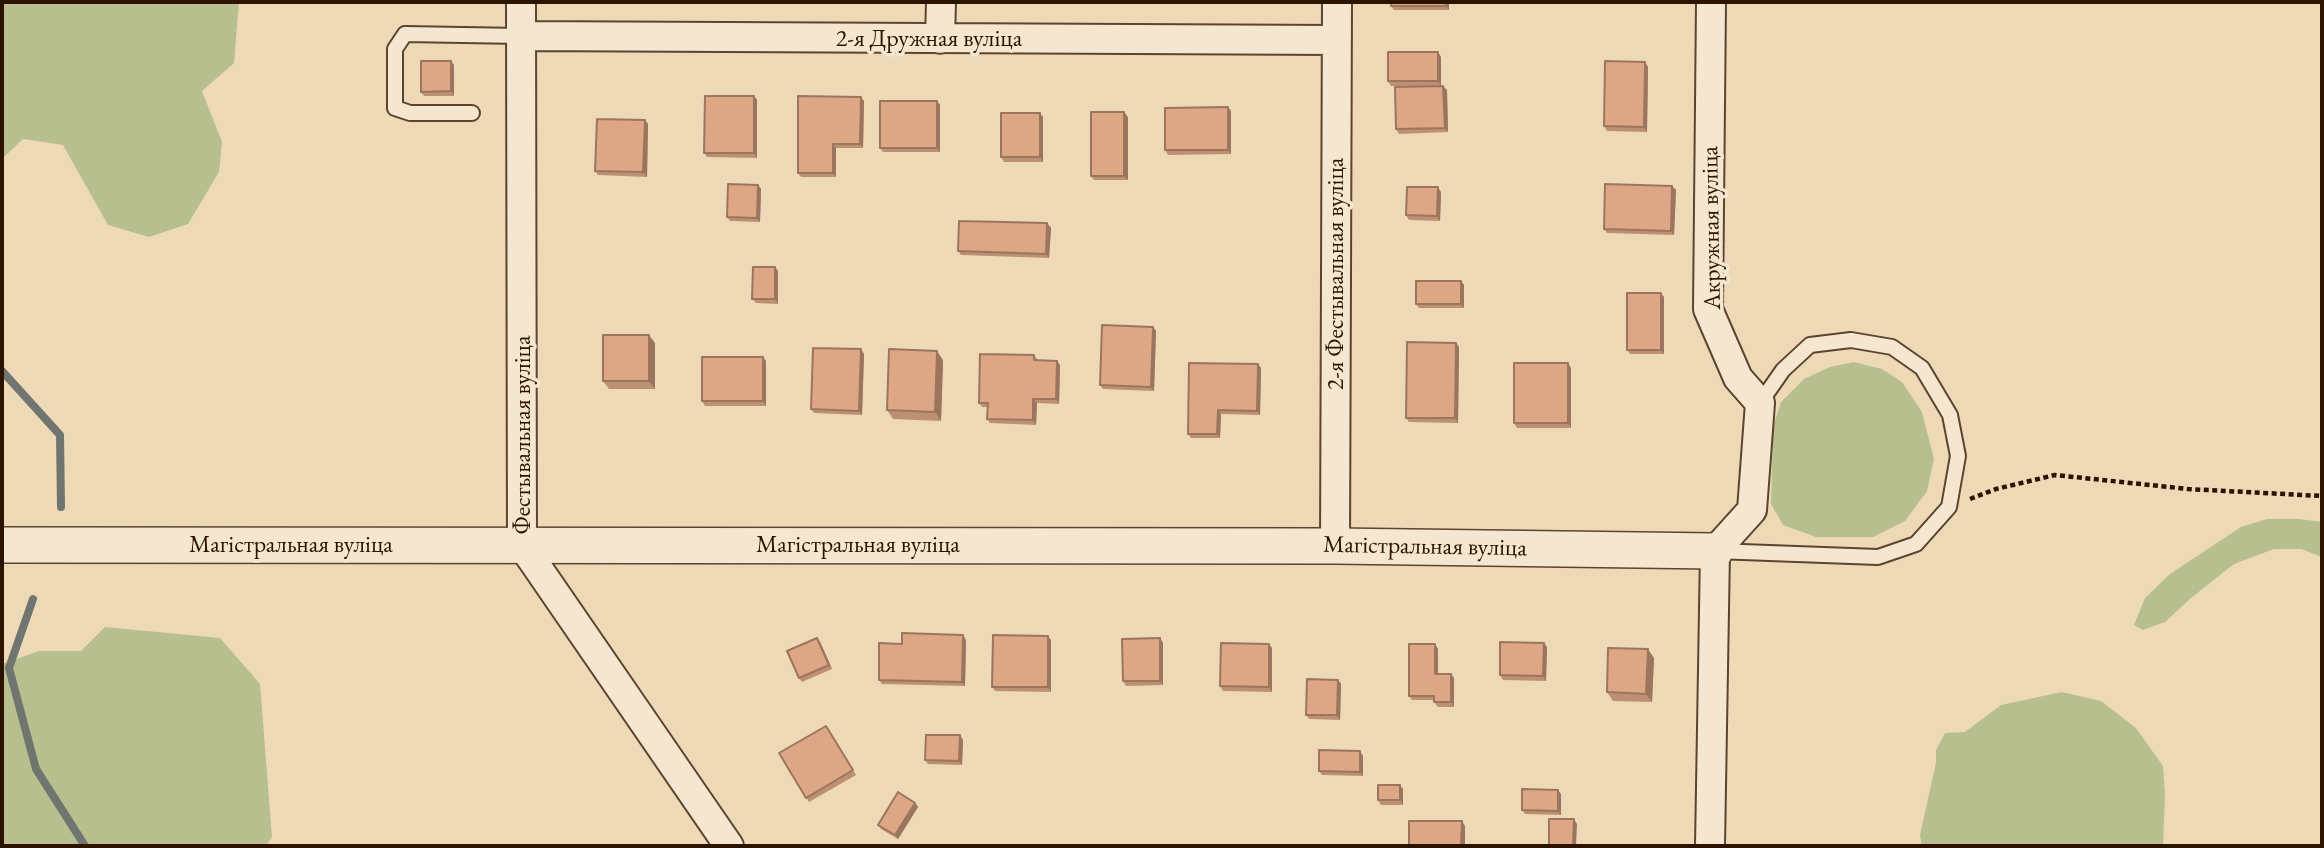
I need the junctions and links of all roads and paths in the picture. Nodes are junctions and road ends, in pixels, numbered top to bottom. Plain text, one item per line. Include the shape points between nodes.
1 (521, 2) edge
2 (941, 2) edge
3 (1337, 2) edge
4 (1711, 2) edge
5 (521, 36) junction
6 (940, 39) junction
7 (1337, 40) junction
8 (472, 113) dead end
9 (1760, 403) junction
10 (2322, 496) edge
11 (1949, 507) junction
12 (2, 545) edge
13 (522, 545) junction
14 (1335, 546) junction
15 (1715, 551) junction
16 (729, 846) edge
17 (1710, 846) edge

1 - 5 street, Фестывальная вуліца
2 - 6 street
3 - 7 street, 2-я Фестывальная вуліца
4 - 9 street, Акружная вуліца via 1708,309 1738,378
5 - 6 street, 2-я Дружная вуліца
5 - 8 lane via 405,34 395,49 395,108 410,113
5 - 13 street, Фестывальная вуліца
6 - 7 street, 2-я Дружная вуліца
7 - 14 street, 2-я Фестывальная вуліца
9 - 11 lane via 1783,370 1810,345 1851,340 1892,347 1922,368 1950,415 1958,456
9 - 15 street via 1752,510
10 - 11 path via 2188,489 2055,475 1996,489
11 - 15 lane via 1916,544 1878,556
12 - 13 street, Магістральная вуліца
13 - 14 street, Магістральная вуліца
13 - 16 street, Фестывальная вуліца
14 - 15 street, Магістральная вуліца
15 - 17 street

